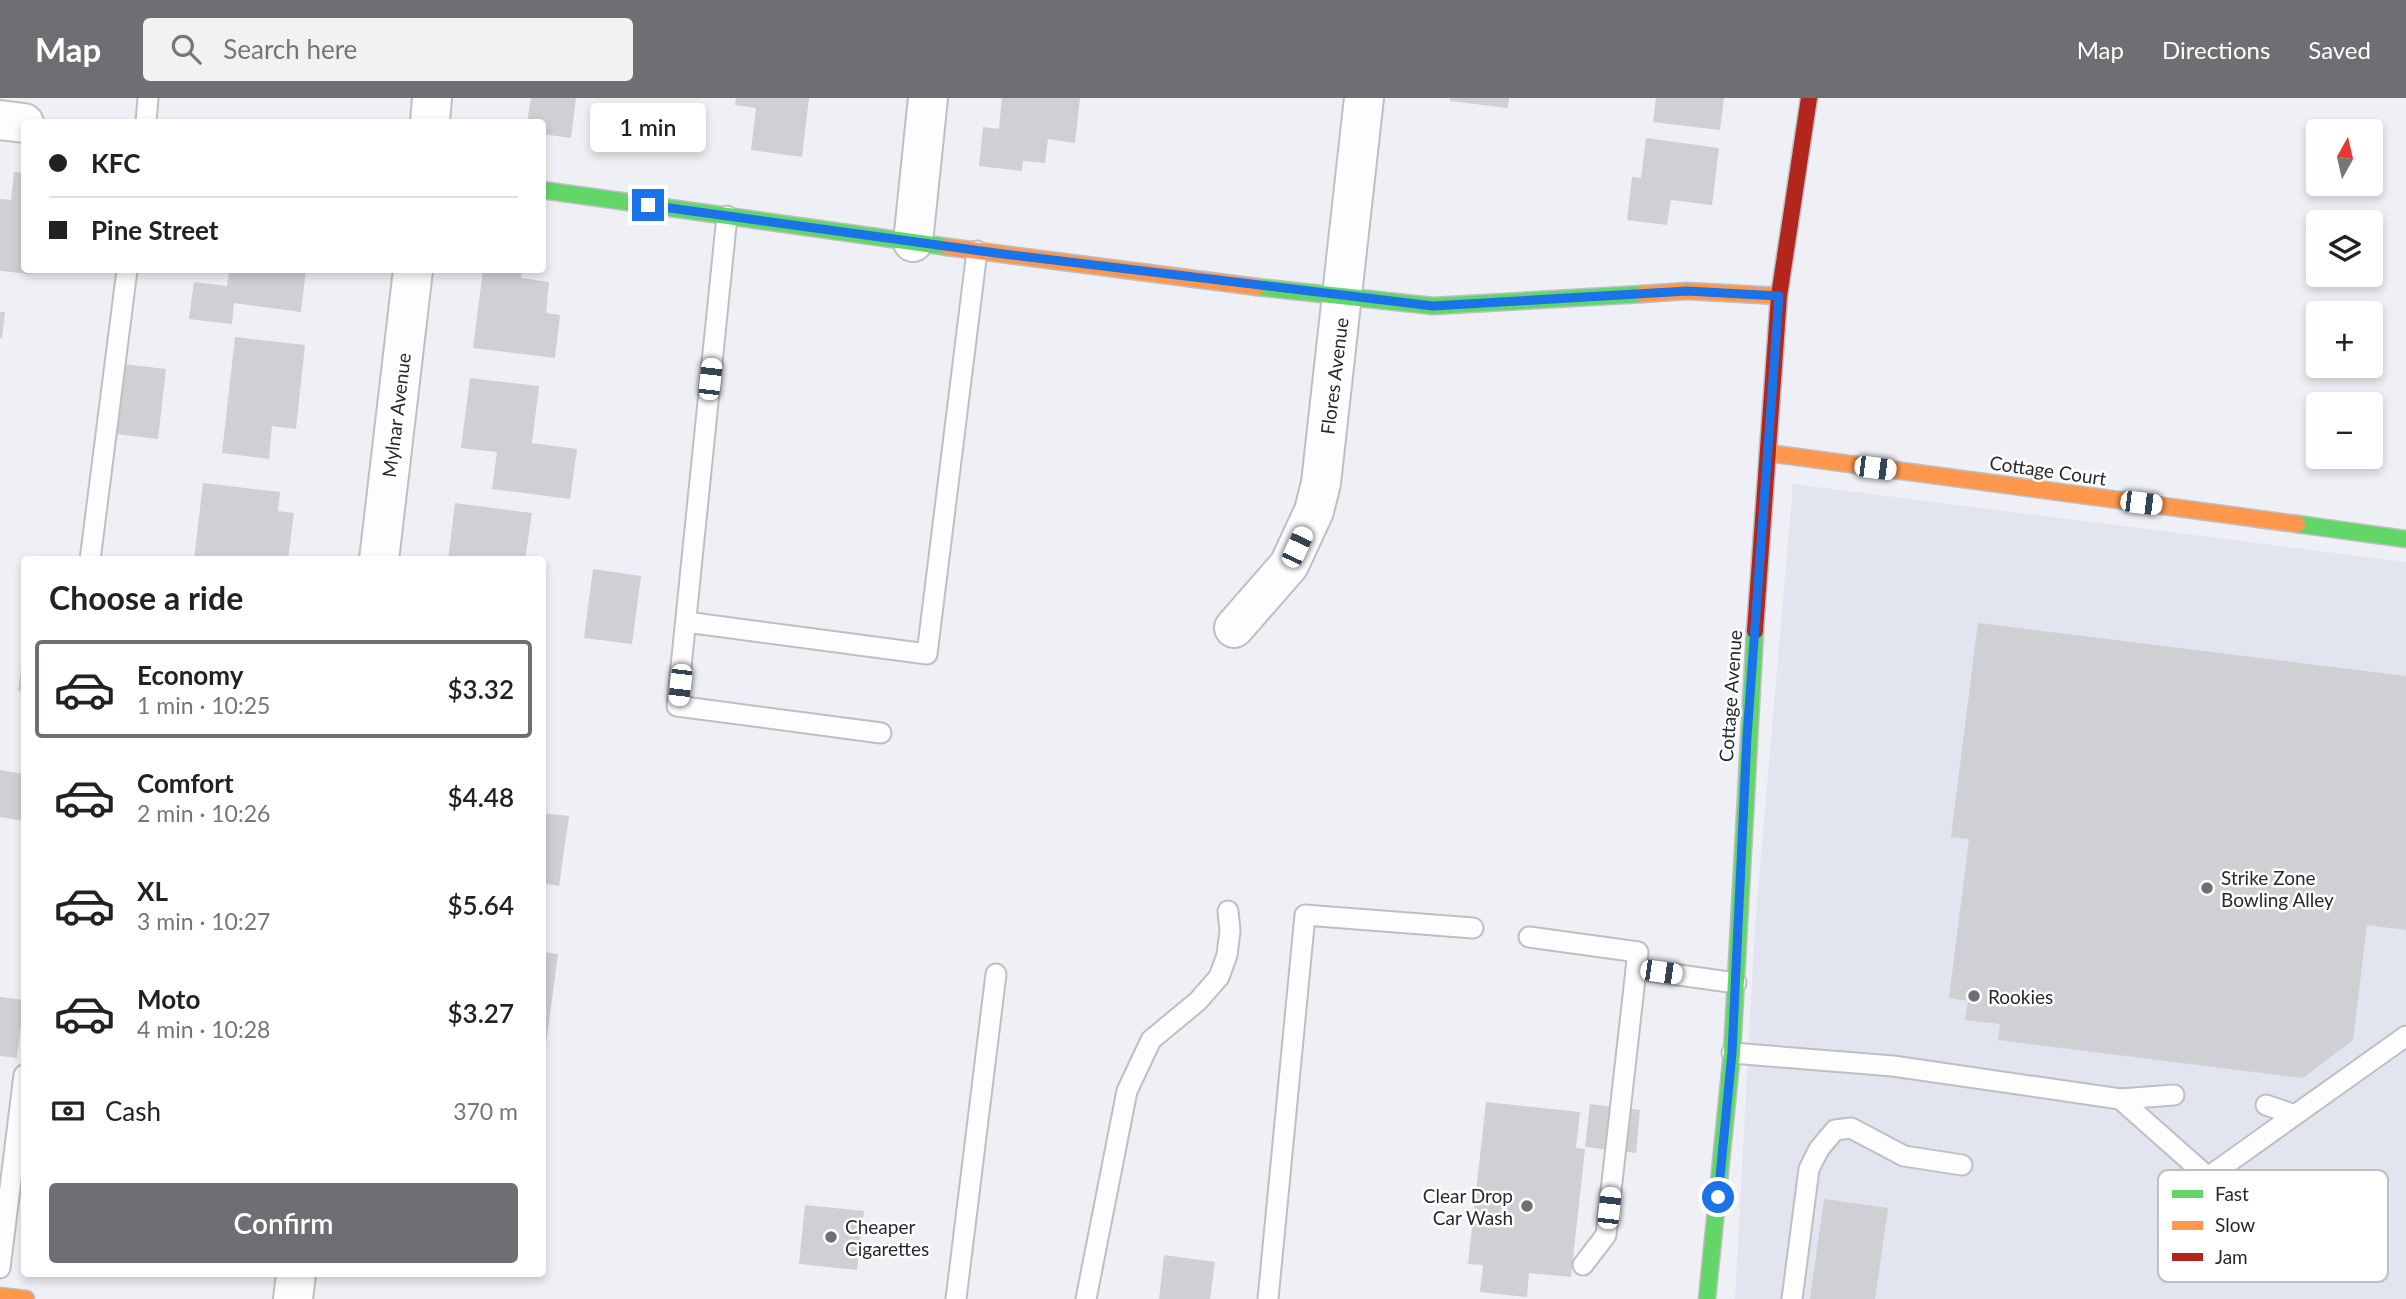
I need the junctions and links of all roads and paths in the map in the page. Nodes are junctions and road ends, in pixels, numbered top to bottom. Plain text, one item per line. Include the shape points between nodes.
1 (148, 98) edge
2 (432, 98) edge
3 (928, 98) edge
4 (1364, 98) edge
5 (1809, 98) edge
6 (146, 119) edge
7 (430, 119) edge
8 (0, 120) edge
9 (21, 123) edge
10 (546, 191) edge
11 (727, 216) junction
12 (913, 242) junction
13 (977, 251) junction
14 (127, 273) edge
15 (413, 273) edge
16 (1779, 296) junction
17 (1343, 298) junction
18 (1768, 453) junction
19 (2406, 539) edge
20 (91, 556) edge
21 (379, 556) edge
22 (686, 622) junction
23 (1234, 628) dead end
24 (881, 733) dead end
25 (1227, 911) dead end
26 (1473, 928) dead end
27 (1529, 937) dead end
28 (1636, 969) junction
29 (996, 974) dead end
30 (1736, 983) junction
31 (2406, 1036) edge
32 (1732, 1053) junction
33 (2174, 1095) dead end
34 (21, 1099) edge
35 (2120, 1099) junction
36 (2266, 1105) dead end
37 (2295, 1115) junction
38 (1962, 1165) dead end
39 (2200, 1170) edge
40 (2218, 1170) edge
41 (1583, 1265) dead end
42 (0, 1268) edge
43 (296, 1277) edge
44 (0, 1296) edge
45 (26, 1299) edge
46 (293, 1299) edge
47 (956, 1299) edge
48 (1086, 1299) edge
49 (1268, 1299) edge
50 (1707, 1299) edge
51 (1792, 1299) edge

1 - 6 lane
2 - 7 street
3 - 12 street
4 - 17 street, Flores Avenue
5 - 16 street, Cottage Avenue
8 - 9 street
10 - 11 street
11 - 12 street
11 - 22 lane
12 - 13 street
13 - 17 street
13 - 22 lane via 927,654
14 - 20 lane
15 - 21 street, Mylnar Avenue
16 - 17 street via 1687,291 1433,306
16 - 18 street, Cottage Avenue
17 - 23 street, Flores Avenue via 1314,511 1289,565
18 - 19 street, Cottage Court
18 - 30 street, Cottage Avenue via 1747,737
22 - 24 lane via 677,706
25 - 48 lane via 1227,955 1219,977 1151,1040 1127,1091
26 - 49 lane via 1305,915
27 - 28 lane via 1638,952
28 - 30 lane
28 - 41 lane via 1606,1235
29 - 47 lane
30 - 32 street, Cottage Avenue
31 - 37 lane
32 - 35 lane via 1894,1066
32 - 50 street, Cottage Avenue
33 - 35 lane
34 - 42 lane
35 - 39 lane
36 - 37 lane
37 - 40 lane
38 - 51 lane via 1904,1156 1851,1128 1835,1130 1809,1168
43 - 46 street
44 - 45 street

